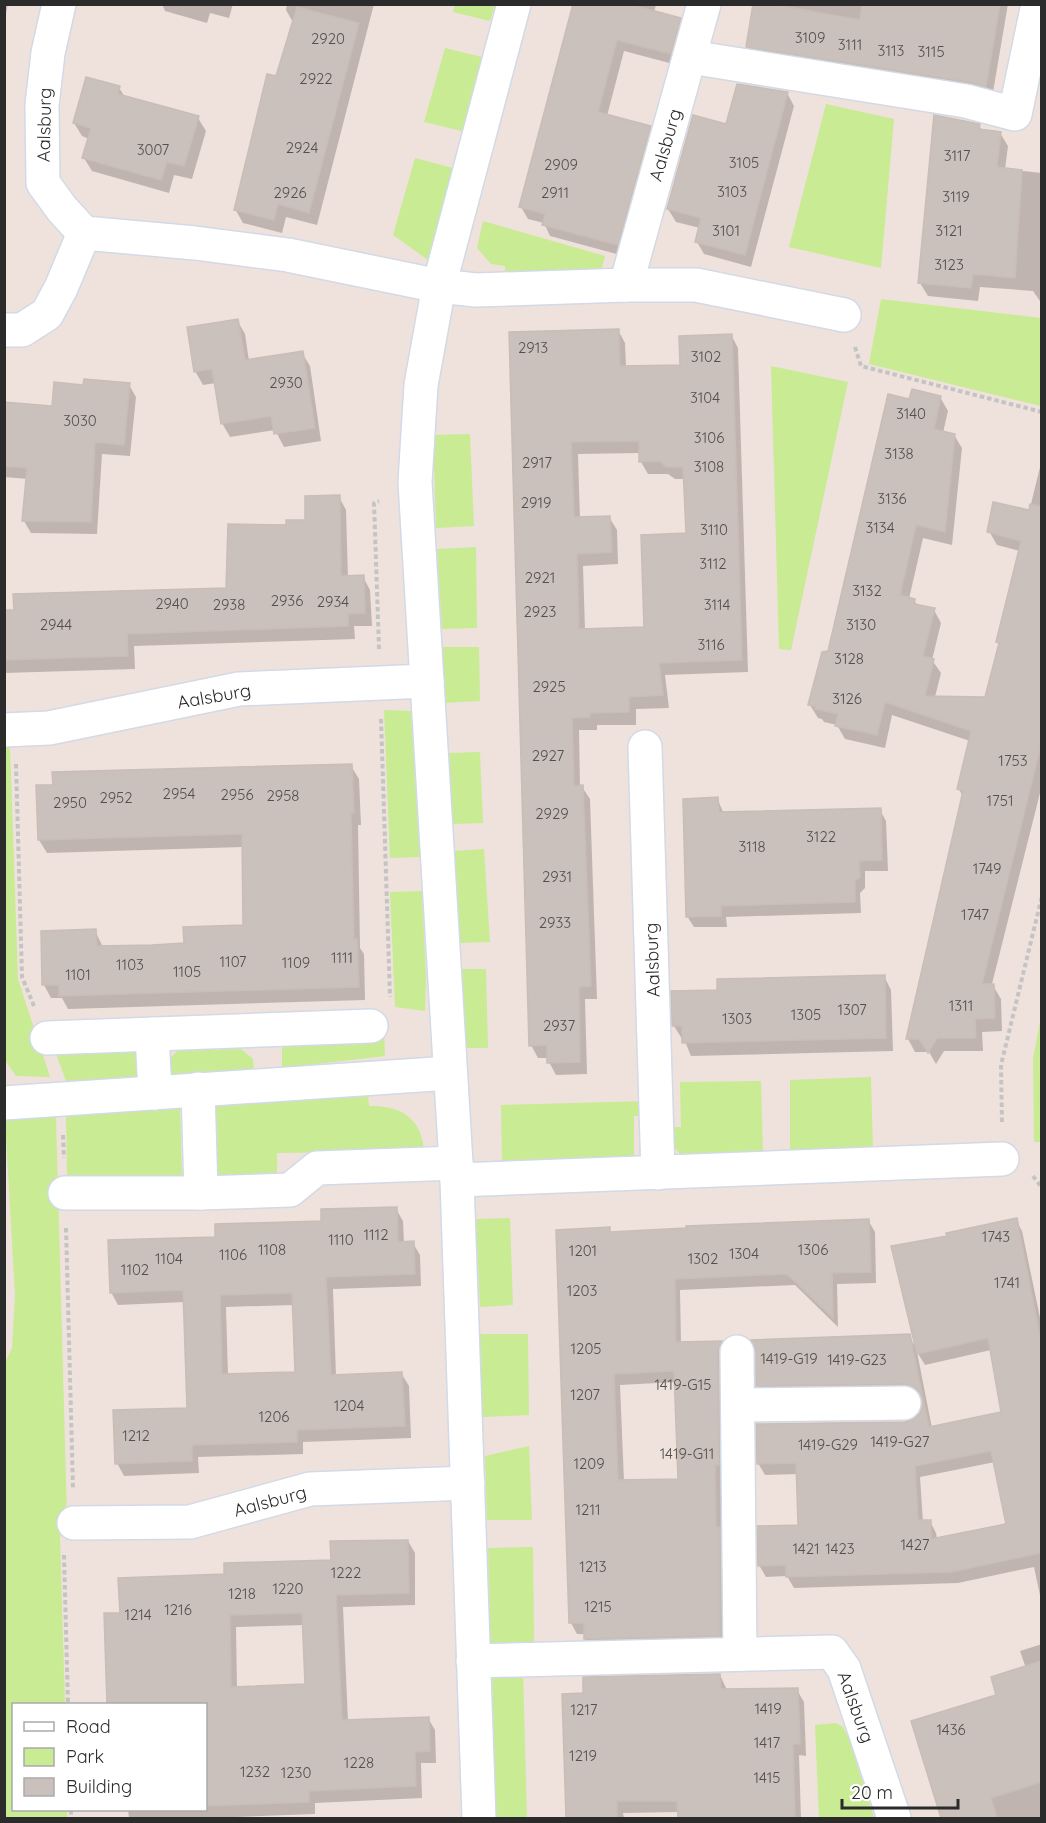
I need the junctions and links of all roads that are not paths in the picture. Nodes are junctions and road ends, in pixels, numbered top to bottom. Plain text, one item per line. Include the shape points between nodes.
1 (59, 4) edge
2 (514, 4) edge
3 (704, 4) edge
4 (1038, 4) edge
5 (690, 57) junction
6 (1034, 62) edge
7 (84, 233) junction
8 (626, 285) junction
9 (439, 286) junction
10 (844, 315) road end
11 (4, 330) edge
12 (427, 681) junction
13 (4, 730) edge
14 (645, 747) dead end
15 (380, 1014) road end
16 (152, 1034) junction
17 (47, 1038) dead end
18 (450, 1073) junction
19 (198, 1089) junction
20 (155, 1093) junction
21 (4, 1103) edge
22 (1002, 1159) road end
23 (456, 1171) junction
24 (658, 1173) junction
25 (65, 1193) dead end
26 (201, 1193) junction
27 (737, 1352) dead end
28 (904, 1403) dead end
29 (738, 1405) junction
30 (468, 1483) junction
31 (74, 1523) dead end
32 (740, 1654) junction
33 (473, 1662) junction
34 (479, 1818) edge
35 (894, 1818) edge

1 - 7 street, Aalsburg via 42,105 43,183
2 - 9 street
3 - 5 street, Aalsburg
4 - 6 street
5 - 6 street via 966,101 1015,114
5 - 8 street, Aalsburg
7 - 9 street via 288,255
7 - 11 street via 47,315 22,330
8 - 9 street via 476,290
8 - 10 street via 696,285
9 - 12 street via 421,385 415,483
12 - 13 street, Aalsburg via 238,689 49,728
12 - 18 street
14 - 24 street, Aalsburg
15 - 16 street
16 - 17 street
16 - 20 street
18 - 19 street
18 - 23 street
19 - 20 street
19 - 26 street
20 - 21 street
22 - 24 street
23 - 24 street
23 - 26 street via 317,1168 290,1190
23 - 30 street
25 - 26 street
27 - 29 street
28 - 29 street
29 - 32 street
30 - 31 street, Aalsburg via 310,1489 190,1522
30 - 33 street
32 - 33 street, Aalsburg
32 - 35 street, Aalsburg via 832,1652 851,1687
33 - 34 street

